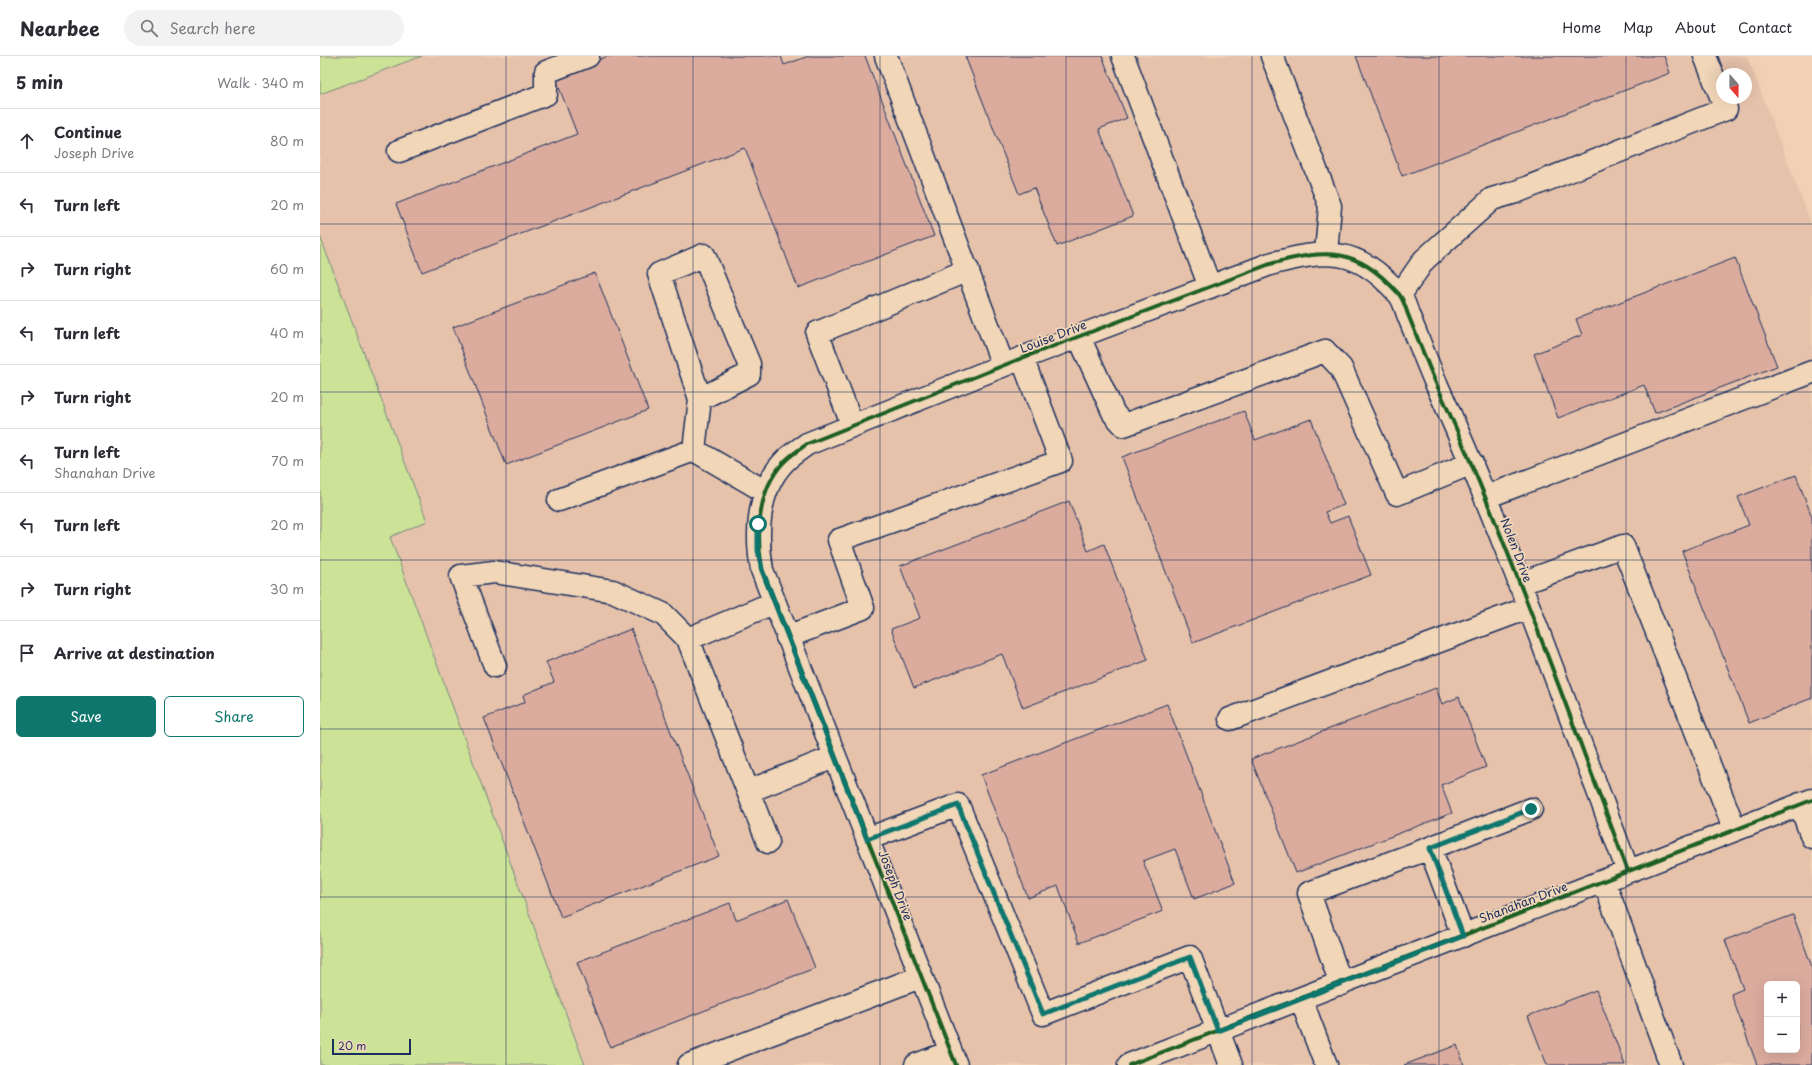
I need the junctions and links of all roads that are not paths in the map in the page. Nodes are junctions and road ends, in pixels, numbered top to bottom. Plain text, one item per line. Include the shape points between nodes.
1 (588, 56) edge
2 (886, 56) edge
3 (1123, 56) edge
4 (1272, 56) edge
5 (1705, 56) edge
6 (399, 151) dead end
7 (1326, 253) junction
8 (1354, 260) joint
9 (968, 270) junction
10 (1210, 287) junction
11 (1400, 294) junction
12 (1079, 337) junction
13 (1013, 362) junction
14 (1812, 372) edge
15 (700, 399) junction
16 (852, 424) junction
17 (694, 450) junction
18 (1472, 462) junction
19 (770, 483) junction
20 (1486, 497) junction
21 (559, 500) dead end
22 (1519, 584) junction
23 (773, 603) junction
24 (1528, 608) junction
25 (787, 637) junction
26 (688, 639) junction
27 (495, 666) dead end
28 (1230, 719) dead end
29 (834, 757) junction
30 (749, 791) junction
31 (1806, 802) edge
32 (1531, 809) dead end
33 (1735, 830) junction
34 (1812, 837) edge
35 (867, 839) junction
36 (768, 842) dead end
37 (1430, 848) junction
38 (1628, 871) junction
39 (1604, 881) junction
40 (1463, 936) junction
41 (920, 978) junction
42 (1341, 984) junction
43 (1301, 999) junction
44 (1218, 1031) junction
45 (953, 1058) edge
46 (689, 1065) edge
47 (916, 1065) edge
48 (1129, 1065) edge
49 (1231, 1065) edge
50 (1326, 1065) edge
51 (1671, 1065) edge

1 - 6 street via 546,72 546,94
2 - 9 street
3 - 10 street
4 - 7 street via 1330,206
5 - 11 street via 1726,109 1516,192 1492,199 1424,260
7 - 8 street, Louise Drive via 1343,255
7 - 10 street, Louise Drive via 1270,264
8 - 11 street, Nolen Drive via 1372,268
9 - 13 street
9 - 16 street via 817,332
10 - 12 street, Louise Drive
11 - 18 street, Nolen Drive via 1430,370
12 - 13 street, Louise Drive
12 - 18 street via 1114,414 1124,425 1325,351 1341,368 1397,494
13 - 16 street, Louise Drive
13 - 25 street via 1061,461 839,540 864,608
14 - 20 street
15 - 15 street via 659,274 704,255 749,364 750,374
15 - 17 street
16 - 19 street, Louise Drive via 807,444 791,455
17 - 19 street
17 - 21 street
18 - 20 street, Nolen Drive
19 - 23 street, Joseph Drive via 758,524 758,550
20 - 22 street, Nolen Drive
22 - 24 street, Nolen Drive
22 - 33 street via 1623,546
23 - 25 street, Joseph Drive
23 - 26 street
24 - 28 street
24 - 38 street, Nolen Drive
25 - 29 street, Joseph Drive
26 - 27 street via 663,614 613,591 494,572 461,576
26 - 30 street
29 - 30 street
29 - 35 street, Joseph Drive
30 - 36 street
31 - 33 street, Shanahan Drive
31 - 34 street
32 - 37 street
33 - 38 street, Shanahan Drive
35 - 41 street, Joseph Drive
35 - 44 street via 958,805 1043,1014 1190,957
37 - 40 street
37 - 42 street via 1309,893
38 - 39 street, Shanahan Drive
39 - 40 street, Shanahan Drive
39 - 51 street
40 - 42 street, Shanahan Drive
41 - 45 street, Joseph Drive
41 - 46 street
42 - 43 street, Shanahan Drive
43 - 44 street, Shanahan Drive
43 - 50 street
44 - 48 street, Shanahan Drive
44 - 49 street
45 - 47 street

